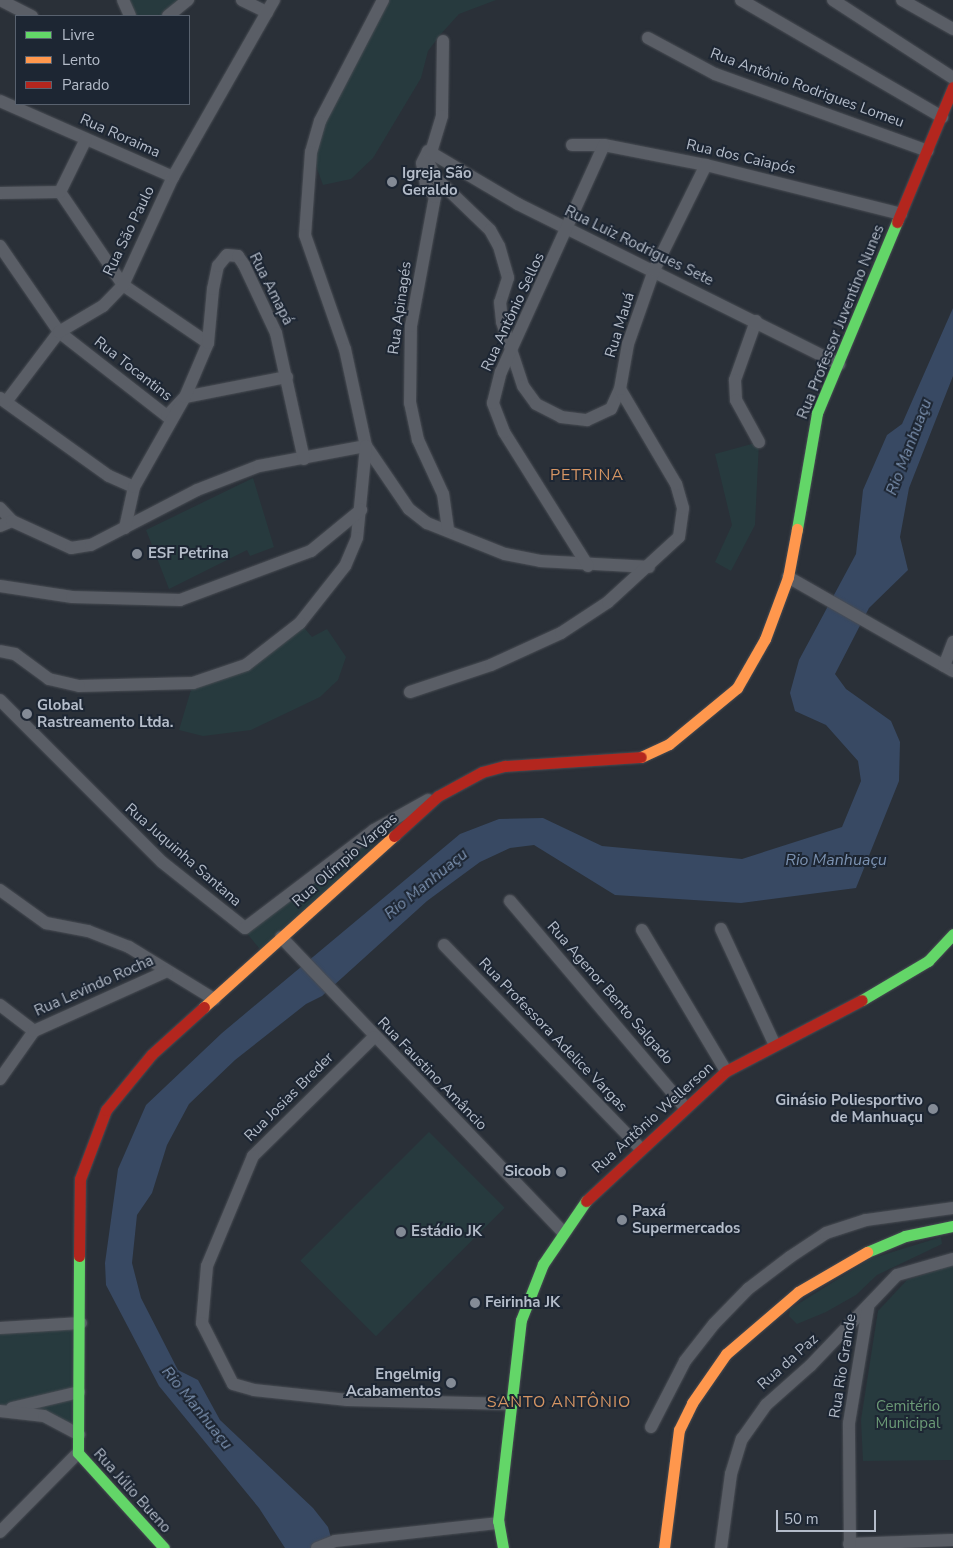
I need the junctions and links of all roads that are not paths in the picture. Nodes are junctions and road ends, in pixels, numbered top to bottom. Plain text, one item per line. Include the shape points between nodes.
1 (0, 0) edge
2 (123, 0) edge
3 (188, 0) edge
4 (242, 0) edge
5 (274, 0) edge
6 (383, 0) edge
7 (741, 0) edge
8 (833, 0) edge
9 (902, 0) edge
10 (18, 5) edge
11 (267, 12) junction
12 (31, 15) edge
13 (130, 15) edge
14 (169, 15) edge
15 (953, 29) edge
16 (648, 38) dead end
17 (443, 42) dead end
18 (953, 78) edge
19 (953, 87) edge
20 (0, 101) edge
21 (948, 119) edge
22 (86, 139) junction
23 (572, 145) dead end
24 (604, 145) junction
25 (428, 150) junction
26 (928, 151) junction
27 (706, 165) junction
28 (173, 177) junction
29 (60, 192) junction
30 (0, 193) edge
31 (901, 214) junction
32 (569, 230) junction
33 (0, 246) edge
34 (654, 270) junction
35 (123, 285) junction
36 (756, 321) junction
37 (59, 332) junction
38 (208, 343) junction
39 (511, 352) junction
40 (839, 364) junction
41 (287, 377) junction
42 (620, 389) junction
43 (185, 397) junction
44 (3, 400) edge
45 (759, 442) dead end
46 (366, 446) junction
47 (304, 459) junction
48 (134, 487) junction
49 (0, 508) edge
50 (361, 510) junction
51 (6, 524) edge
52 (125, 528) junction
53 (448, 529) junction
54 (588, 566) junction
55 (648, 568) junction
56 (788, 577) junction
57 (0, 586) edge
58 (953, 642) edge
59 (0, 651) edge
60 (949, 669) edge
61 (410, 692) dead end
62 (0, 700) edge
63 (438, 796) junction
64 (0, 890) edge
65 (510, 901) dead end
66 (721, 929) dead end
67 (642, 930) dead end
68 (953, 935) edge
69 (280, 937) junction
70 (444, 945) dead end
71 (167, 971) junction
72 (214, 999) junction
73 (0, 1005) edge
74 (34, 1032) junction
75 (374, 1037) junction
76 (774, 1043) junction
77 (726, 1071) junction
78 (0, 1079) edge
79 (685, 1107) junction
80 (639, 1147) junction
81 (953, 1208) edge
82 (952, 1222) edge
83 (562, 1231) junction
84 (953, 1259) edge
85 (868, 1308) junction
86 (81, 1324) junction
87 (0, 1328) edge
88 (79, 1392) junction
89 (511, 1404) junction
90 (0, 1411) edge
91 (651, 1427) dead end
92 (79, 1435) junction
93 (78, 1453) junction
94 (499, 1523) junction
95 (0, 1532) edge
96 (953, 1540) edge
97 (849, 1546) edge
98 (164, 1548) edge
99 (317, 1548) edge
100 (502, 1548) edge
101 (664, 1548) edge
102 (721, 1548) edge

1 - 10 street
2 - 13 street
3 - 14 street
4 - 11 street
5 - 11 street, Rua São Paulo
6 - 46 street via 320,121 307,198 308,248 345,349
7 - 21 street
8 - 18 street
9 - 15 street
10 - 12 street
11 - 28 street, Rua São Paulo
16 - 26 street, Rua Antônio Rodrigues Lomeu via 715,74
17 - 25 street, Rua Apinagés via 442,116
19 - 21 main road, Rua Professor Juventino Nunes
20 - 22 street, Rua Roraima
21 - 26 main road, Rua Professor Juventino Nunes
22 - 28 street, Rua Roraima
22 - 29 street
23 - 24 street, Rua dos Caiapós
24 - 27 street, Rua dos Caiapós
24 - 32 street, Rua Antônio Sellos
25 - 32 street, Rua Luiz Rodrigues Sete
25 - 39 street, Rua Mauá via 428,162 438,180 490,230 499,246 508,278 500,302
25 - 53 street, Rua Apinagés via 422,164 426,185 435,197 411,326 410,403 418,440 443,494
26 - 31 main road, Rua Professor Juventino Nunes
27 - 31 street, Rua dos Caiapós
27 - 34 street, Rua Mauá
28 - 35 street, Rua São Paulo
29 - 30 street
29 - 35 street
31 - 40 main road, Rua Professor Juventino Nunes
32 - 34 street, Rua Luiz Rodrigues Sete
32 - 39 street, Rua Antônio Sellos
33 - 37 street, Rua Tocantins
34 - 36 street, Rua Luiz Rodrigues Sete
34 - 42 street, Rua Mauá via 628,344
35 - 37 street, Rua São Paulo via 103,306
35 - 38 street
36 - 40 street, Rua Luiz Rodrigues Sete
36 - 45 street via 735,380 736,400
37 - 43 street, Rua Tocantins via 167,416
37 - 44 street, Rua São Paulo
38 - 41 street, Rua Amapá via 218,266 227,255 238,256 276,333
38 - 43 street, Rua Amapá
39 - 42 street, Rua Mauá via 523,386 536,404 561,417 587,420 611,410
39 - 54 street, Rua Antônio Sellos via 492,403 504,432
40 - 56 main road, Rua Professor Juventino Nunes via 813,427
41 - 43 street, Rua Tocantins
41 - 47 street, Rua Amapá
42 - 55 street via 676,484 683,508 679,537
43 - 48 street, Rua Amapá
44 - 48 street via 109,476
46 - 47 street
46 - 50 street
46 - 53 street via 409,510 427,523
47 - 52 street via 260,466 231,476
48 - 52 street, Rua Amapá
49 - 51 street
50 - 57 street via 311,551 180,600 72,597
50 - 59 street via 357,538 329,591 276,645 246,665 193,683 79,686 49,679 15,654
51 - 52 street via 71,548 91,545
53 - 54 street via 505,554
54 - 55 street
55 - 61 street via 561,633 490,665
56 - 60 street
56 - 63 main road, Rua Olímpio Vargas via 765,638 738,688 669,744 638,758 616,762 505,766 482,772
58 - 60 street
62 - 63 street, Rua Juquinha Santana via 162,862 246,928 396,814
63 - 69 main road, Rua Olímpio Vargas
64 - 71 street via 46,923 88,931 129,947
65 - 79 street, Rua Agenor Bento Salgado
66 - 76 street
67 - 77 street
68 - 76 main road, Rua Antônio Wellerson via 903,978
69 - 72 main road, Rua Olímpio Vargas
69 - 75 street, Rua Faustino Amâncio
70 - 80 street, Rua Professora Adelice Vargas
71 - 72 street
71 - 74 street, Rua Levindo Rocha
72 - 86 main road, Rua Olímpio Vargas via 127,1082 106,1110 86,1155 78,1205
73 - 74 street
74 - 78 street, Rua Levindo Rocha
75 - 83 street, Rua Faustino Amâncio
75 - 89 street, Rua Josias Breder via 253,1156 207,1266 202,1323 233,1384 347,1400
76 - 77 main road, Rua Antônio Wellerson
77 - 79 main road, Rua Antônio Wellerson
79 - 80 main road, Rua Antônio Wellerson
80 - 83 main road, Rua Antônio Wellerson via 576,1211
81 - 91 street via 866,1220 826,1233 790,1257 748,1288 714,1324 685,1361
82 - 101 main road via 905,1236 858,1256 798,1292 726,1354 692,1403 679,1430
83 - 89 main road, Rua Antônio Wellerson via 542,1264 523,1311
84 - 85 street, Rua da Paz via 897,1275
85 - 97 street, Rua Rio Grande via 850,1423
85 - 102 street, Rua da Paz via 766,1405 742,1439 721,1522
86 - 87 street
86 - 88 main road, Rua Olímpio Vargas
88 - 90 street
88 - 92 main road, Rua Olímpio Vargas
89 - 94 main road, Rua Antônio Wellerson
90 - 92 street via 44,1416
92 - 93 main road, Rua Olímpio Vargas
93 - 95 street
93 - 98 main road, Rua Júlio Bueno
94 - 99 street via 336,1542
94 - 100 main road, Rua Antônio Wellerson
96 - 97 street

